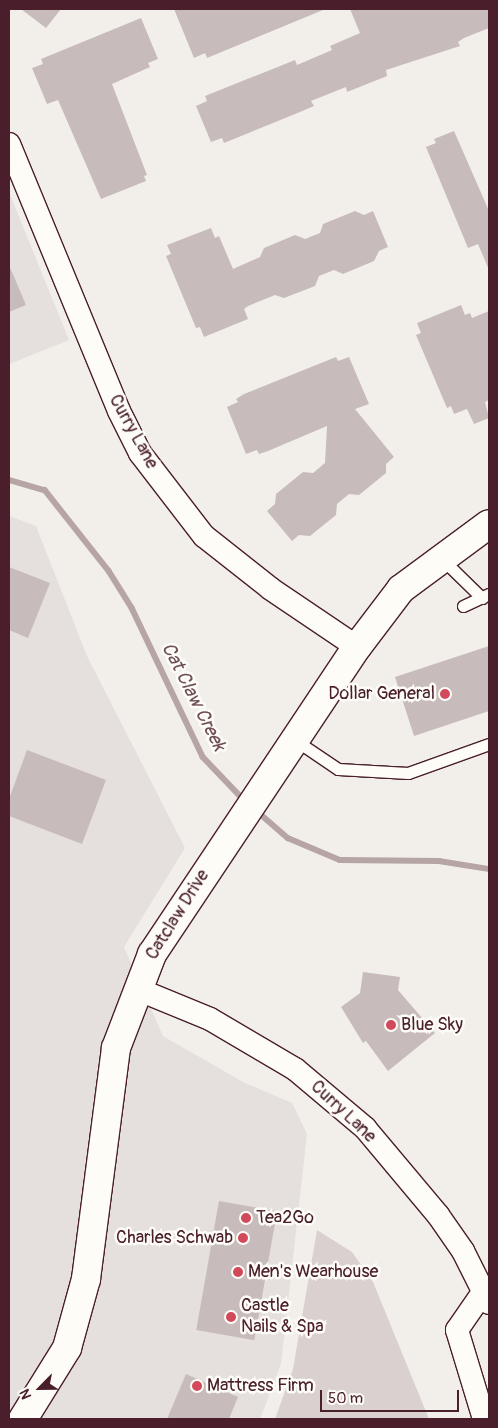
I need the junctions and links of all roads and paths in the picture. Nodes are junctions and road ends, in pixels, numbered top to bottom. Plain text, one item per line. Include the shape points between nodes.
1 (9, 144) edge
2 (489, 524) edge
3 (441, 558) junction
4 (486, 596) edge
5 (462, 606) dead end
6 (356, 647) junction
7 (294, 740) junction
8 (489, 744) edge
9 (137, 989) junction
10 (487, 1297) edge
11 (24, 1419) edge
12 (484, 1419) edge

1 - 6 street, Curry Lane via 119,411 140,453 204,536 271,589
2 - 3 street, Catclaw Drive
3 - 4 lane
3 - 6 street, Catclaw Drive via 401,589
4 - 5 lane
6 - 7 street, Catclaw Drive
7 - 8 lane via 338,768 408,773
7 - 9 street, Catclaw Drive via 152,954
9 - 10 street, Curry Lane via 210,1019 295,1069 358,1122 438,1215 463,1251
9 - 11 street, Catclaw Drive via 116,1048 86,1279 67,1348
10 - 12 street via 457,1330

